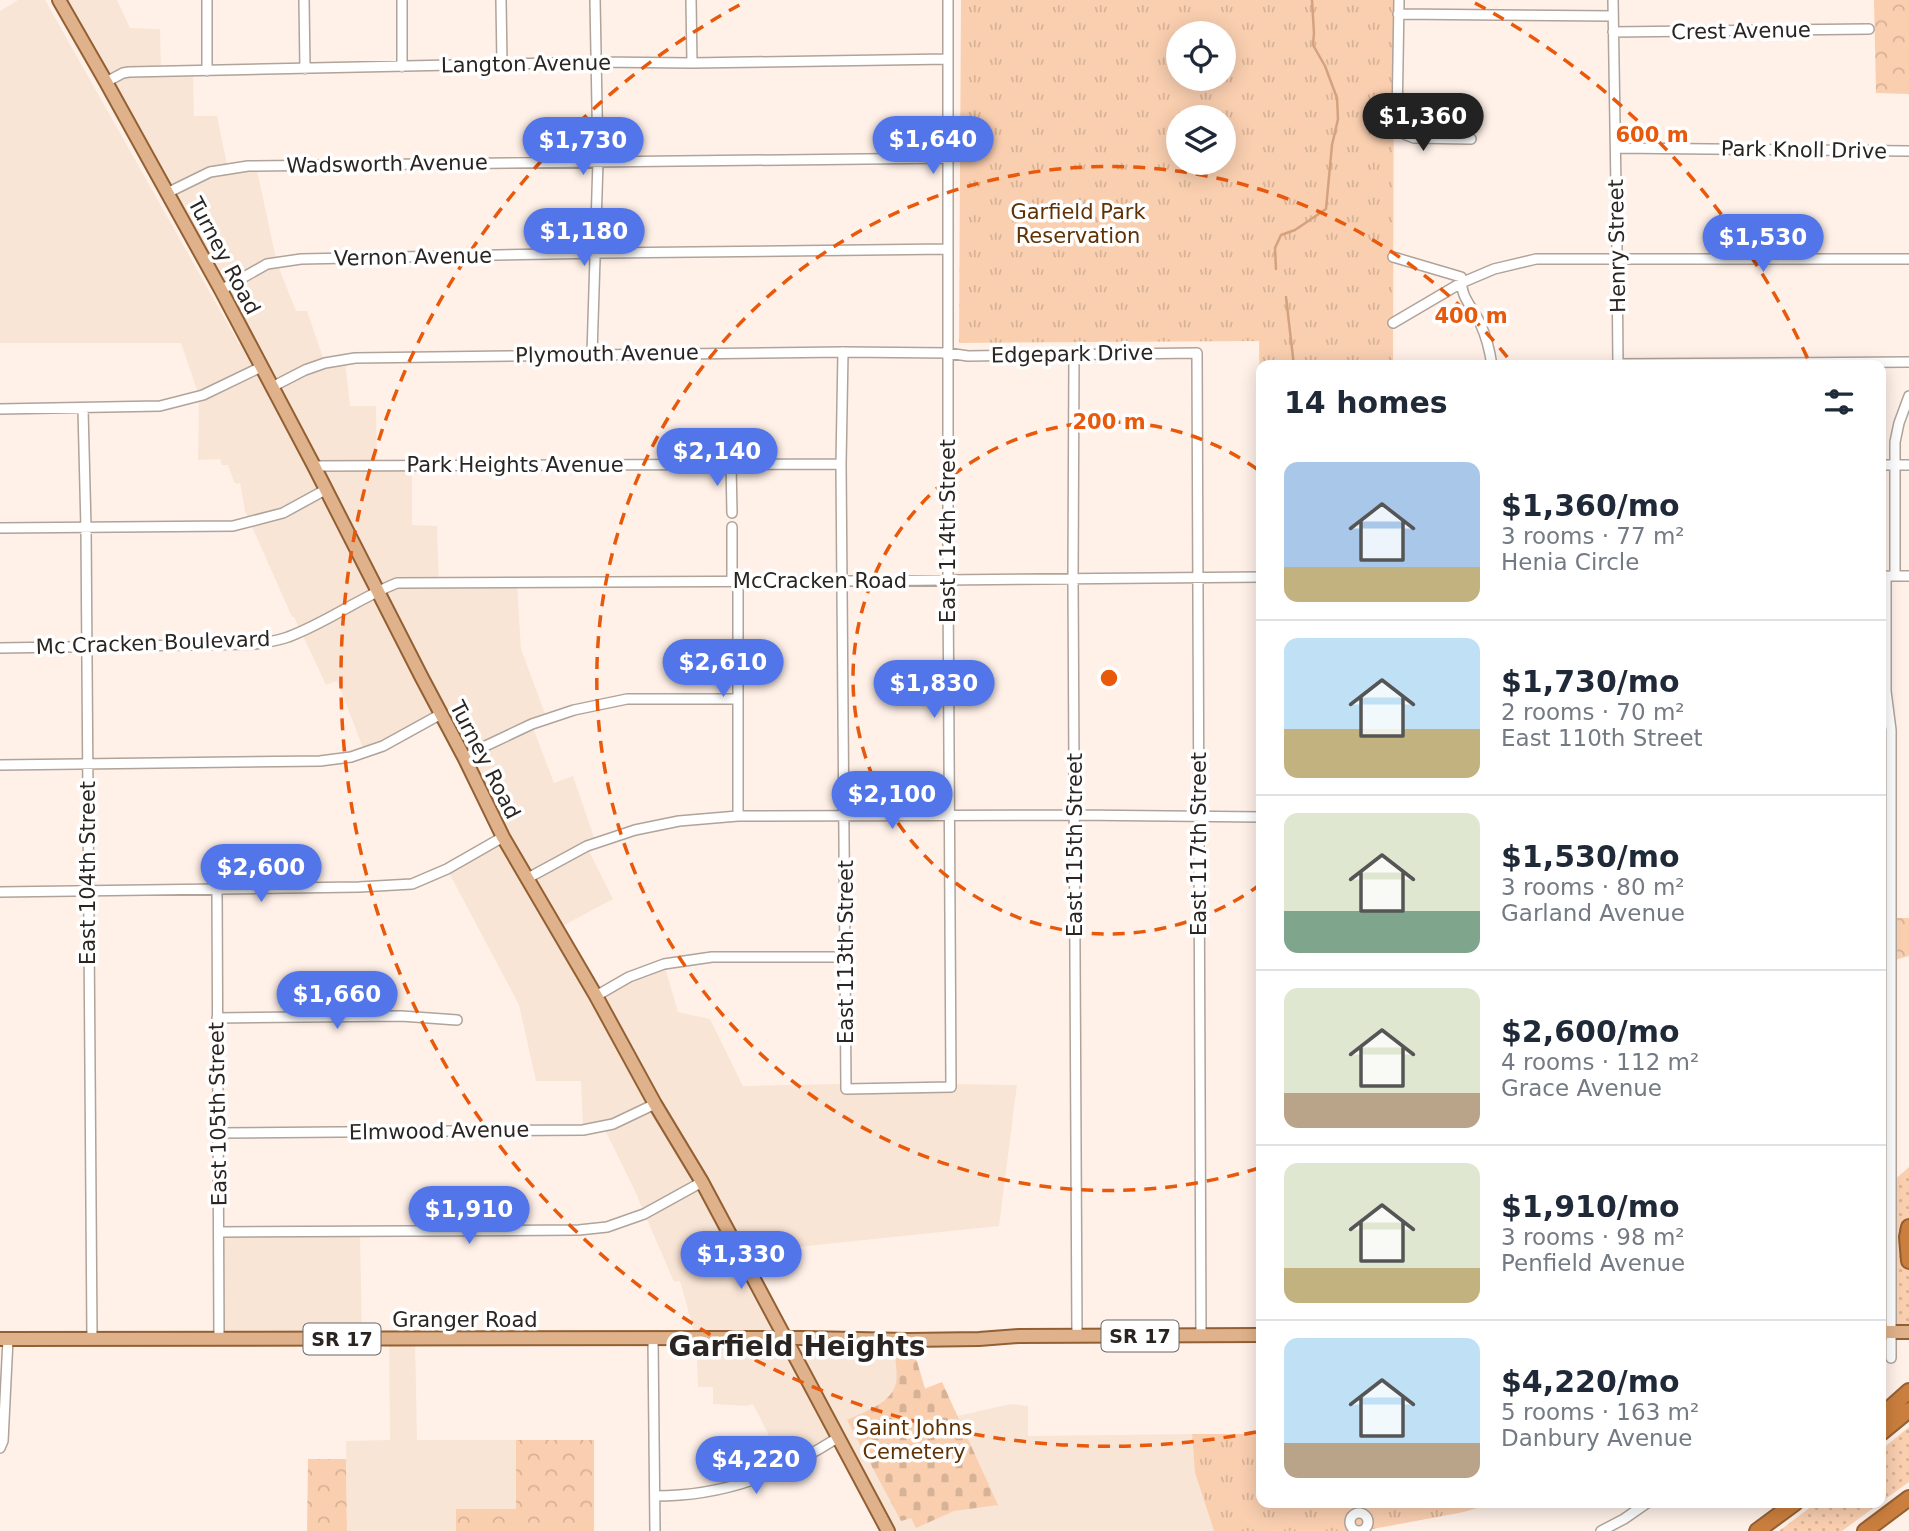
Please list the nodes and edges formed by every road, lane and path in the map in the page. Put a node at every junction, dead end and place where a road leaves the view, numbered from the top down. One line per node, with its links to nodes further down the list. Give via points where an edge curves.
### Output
1 (207, 0): 21 (street)
2 (304, 0): 20 (street)
3 (402, 0): 19 (street)
4 (501, 0): 18 (street)
5 (595, 0): 16 (street)
6 (691, 0): 17 (street)
7 (948, 0): 15 (street, East 114th Street)
8 (1399, 0): 11 (street)
9 (1613, 0): 12 (street, Henry Street)
10 (61, 1): 22 (main road, Turney Road)
11 (1398, 14): 12 (street); 23 (street, via 1398,122 1404,134)
12 (1613, 16): 14 (street, Henry Street)
13 (1869, 29): 14 (street, Crest Avenue)
14 (1613, 32): 24 (street, Henry Street)
15 (947, 59): 17 (street, Langton Avenue); 26 (street, East 114th Street)
16 (596, 62): 17 (street, Langton Avenue); 18 (street, Langton Avenue); 27 (street)
17 (692, 63)
18 (502, 64): 19 (street, Langton Avenue)
19 (402, 67): 20 (street, Langton Avenue)
20 (305, 69): 21 (street, Langton Avenue)
21 (207, 71): 22 (street, Langton Avenue, via 129,72)
22 (106, 82): 28 (main road, Turney Road)
23 (1471, 139)
24 (1616, 148): 25 (street, Park Knoll Drive); 32 (street, Henry Street)
25 (1909, 151)
26 (948, 158): 27 (street, Wadsworth Avenue); 29 (street, East 114th Street)
27 (598, 161): 28 (street, Wadsworth Avenue, via 248,166 209,172); 30 (street)
28 (167, 193): 35 (main road, Turney Road)
29 (947, 250): 30 (street, Vernon Avenue); 38 (street, East 114th Street)
30 (594, 253): 35 (street, Vernon Avenue, via 301,259 267,264); 40 (street)
31 (1393, 257): 34 (street, via 1461,277)
32 (1618, 259): 33 (street); 34 (street, via 1536,259 1494,268); 43 (street, Henry Street)
33 (1909, 259)
34 (1461, 283): 36 (street); 42 (street)
35 (221, 290): 46 (main road, Turney Road)
36 (1393, 323)
37 (843, 352): 38 (street, Plymouth Avenue); 40 (street, Plymouth Avenue); 52 (street, East 113th Street)
38 (948, 353): 41 (street, Edgepark Drive); 66 (street, East 114th Street)
39 (1197, 353): 41 (street, Edgepark Drive); 64 (street, East 117th Street)
40 (592, 354): 47 (street, Plymouth Avenue, via 355,358 305,370)
41 (1074, 354): 67 (street, East 115th Street)
42 (1491, 360)
43 (1618, 360)
44 (1886, 362): 45 (street)
45 (1909, 362)
46 (261, 367): 47 (main road, Turney Road); 50 (street, via 177,403)
47 (272, 387): 56 (main road, Turney Road)
48 (1909, 396): 54 (street, via 1895,442)
49 (0, 409): 50 (street)
50 (83, 409): 61 (street, East 104th Street)
51 (732, 464): 52 (street, Park Heights Avenue); 56 (street, Park Heights Avenue); 58 (street)
52 (841, 464): 69 (street, East 113th Street)
53 (1886, 465): 54 (street)
54 (1896, 465): 55 (street); 62 (street)
55 (1909, 465)
56 (314, 466): 57 (main road, Turney Road)
57 (326, 490): 61 (street, via 283,513 233,526); 70 (main road, Turney Road)
58 (732, 513)
59 (732, 527): 68 (street)
60 (0, 528): 61 (street)
61 (86, 528): 71 (street, East 104th Street)
62 (1887, 576): 63 (street); 100 (street, via 1886,691 1891,730)
63 (1909, 576)
64 (1198, 577): 65 (street, McCracken Road); 67 (street, McCracken Road); 82 (street, East 117th Street)
65 (1256, 577)
66 (947, 579): 67 (street, McCracken Road); 69 (street, McCracken Road); 81 (street, East 114th Street)
67 (1073, 579): 78 (street, East 115th Street)
68 (735, 581): 69 (street, McCracken Road); 70 (street, McCracken Road, via 397,583); 73 (street)
69 (843, 581): 80 (street, East 113th Street)
70 (379, 590): 71 (street, Mc Cracken Boulevard, via 311,627 256,644); 74 (main road, Turney Road)
71 (86, 647): 72 (street, Mc Cracken Boulevard); 77 (street, East 104th Street)
72 (0, 648)
73 (738, 699): 75 (street, via 627,699 574,710 532,724); 79 (street)
74 (441, 714): 75 (main road, Turney Road); 77 (street, via 383,746 351,757)
75 (465, 759): 84 (main road, Turney Road)
76 (0, 765): 77 (street)
77 (88, 765): 87 (street, East 104th Street)
78 (1074, 815): 81 (street); 82 (street); 103 (street, East 115th Street)
79 (738, 816): 80 (street); 85 (street, via 635,830 587,846)
80 (844, 816): 81 (street); 89 (street, East 113th Street)
81 (949, 816): 93 (street, East 114th Street, via 951,1087)
82 (1200, 817): 83 (street); 104 (street, East 117th Street)
83 (1256, 817)
84 (503, 837): 85 (main road, Turney Road); 86 (street, via 412,884)
85 (528, 878): 90 (main road, Turney Road)
86 (217, 889): 87 (street); 91 (street, East 105th Street)
87 (88, 891): 88 (street); 105 (street, East 104th Street)
88 (0, 892)
89 (846, 957): 90 (street, via 712,957 664,964); 93 (street, East 113th Street)
90 (596, 996): 94 (main road, Turney Road)
91 (217, 1018): 92 (street, via 401,1016); 95 (street, East 105th Street)
92 (457, 1020)
93 (846, 1089)
94 (655, 1104): 95 (street, Elmwood Avenue, via 613,1124 583,1129); 96 (main road, Turney Road)
95 (219, 1133): 98 (street, East 105th Street)
96 (702, 1182): 98 (street, via 644,1214 607,1227 579,1230); 107 (main road, Turney Road)
97 (1909, 1227): 99 (highway)
98 (219, 1232): 106 (street, East 105th Street)
99 (1909, 1261)
100 (1886, 1332): 101 (main road); 110 (street)
101 (1909, 1332)
102 (1256, 1335): 104 (main road, Granger Road / SR 17)
103 (1077, 1336): 104 (main road, Granger Road / SR 17); 107 (main road, Granger Road / SR 17)
104 (1201, 1336)
105 (92, 1338): 106 (main road, Granger Road / SR 17); 108 (main road, Granger Road / SR 17)
106 (219, 1338): 109 (main road, Granger Road / SR 17)
107 (784, 1338): 109 (main road, Granger Road / SR 17); 115 (main road, Turney Road)
108 (4, 1339): 116 (street)
109 (653, 1339): 117 (street)
110 (1891, 1358)
111 (1909, 1391): 113 (highway)
112 (1909, 1410): 114 (highway)
113 (1886, 1412)
114 (1886, 1429)
115 (839, 1437): 117 (street, via 754,1481 716,1491); 123 (main road, Turney Road)
116 (0, 1448)
117 (655, 1496): 122 (street)
118 (1909, 1498): 126 (highway)
119 (1640, 1508): 124 (street)
120 (1779, 1508): 125 (highway)
121 (1788, 1508): 125 (highway)
122 (655, 1531)
123 (888, 1531)
124 (1601, 1531)
125 (1756, 1531)
126 (1865, 1531)

